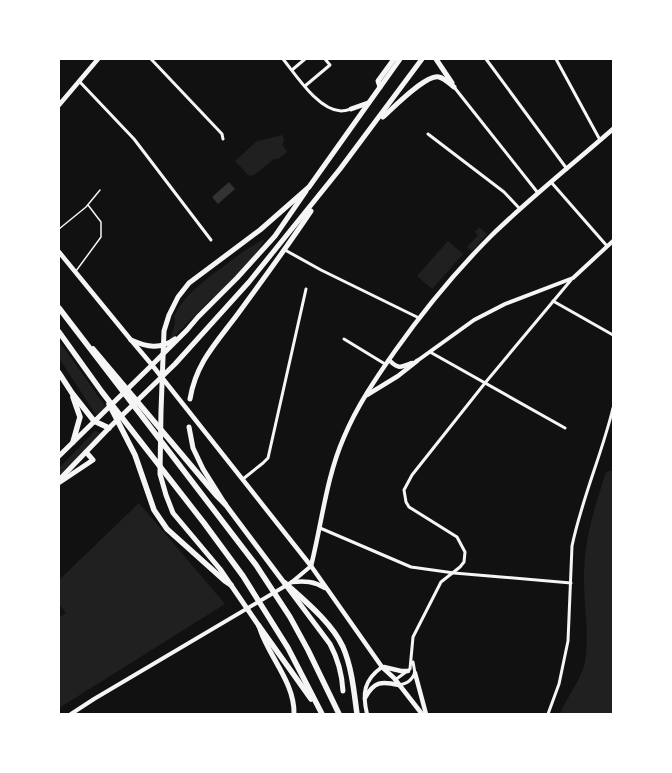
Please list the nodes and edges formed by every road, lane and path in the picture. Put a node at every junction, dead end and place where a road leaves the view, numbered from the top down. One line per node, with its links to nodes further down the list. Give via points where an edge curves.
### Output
1 (98, 59): 13 (main road)
2 (151, 59): 23 (street, via 222,134)
3 (283, 59): 12 (street)
4 (306, 59): 12 (street)
5 (325, 59): 14 (street, via 330,65)
6 (394, 59): 16 (main road, via 378,81)
7 (400, 59): 16 (main road)
8 (422, 59): 20 (main road)
9 (436, 59): 15 (main road)
10 (486, 59): 25 (street)
11 (556, 59): 24 (street)
12 (292, 70): 14 (street)
13 (78, 81): 18 (main road); 34 (street, via 134,139)
14 (305, 86): 19 (street, via 320,102 330,108 341,111)
15 (454, 87): 20 (main road, via 437,76 428,79); 30 (street)
16 (380, 88): 17 (main road)
17 (369, 102): 19 (main road); 28 (main road)
18 (59, 106)
19 (350, 109)
20 (374, 125): 27 (main road)
21 (613, 129): 24 (main road)
22 (428, 134): 32 (street, via 504,192)
23 (223, 139)
24 (600, 140): 25 (main road)
25 (567, 169): 26 (main road)
26 (551, 182): 30 (main road); 36 (street)
27 (329, 184): 37 (main road); 56 (main road, via 249,282 175,364)
28 (309, 187): 46 (main road, via 275,236); 79 (main road, via 260,230 189,282 178,297 164,332 160,474 173,513)
29 (100, 190): 31 (lane)
30 (538, 194): 32 (main road)
31 (88, 205): 33 (lane); 39 (lane, via 101,222 101,237)
32 (520, 209): 45 (main road, via 472,257)
33 (59, 229)
34 (211, 240)
35 (613, 241): 36 (street)
36 (607, 246): 40 (street)
37 (285, 250): 45 (street); 61 (main road, via 204,358 194,380)
38 (59, 252): 39 (main road)
39 (76, 271): 50 (main road)
40 (573, 278): 42 (street); 51 (street, via 505,304 474,320)
41 (306, 289): 70 (street, via 268,458)
42 (553, 301): 48 (street); 57 (street)
43 (59, 308): 44 (highway)
44 (66, 317): 72 (highway); 93 (highway, via 256,564 298,631)
45 (419, 318): 53 (main road)
46 (187, 330): 50 (main road, via 169,343 157,346 143,346); 54 (main road)
47 (59, 332): 58 (highway)
48 (613, 335)
49 (344, 339): 53 (street)
50 (131, 340): 54 (main road)
51 (430, 352): 52 (street); 57 (street)
52 (417, 361): 53 (main road, via 402,367); 60 (main road)
53 (387, 362): 60 (main road)
54 (152, 365): 56 (main road); 63 (main road)
55 (59, 374): 59 (highway)
56 (161, 376): 65 (main road); 70 (main road)
57 (485, 382): 66 (street); 75 (street, via 412,475 404,490 409,507 457,538 461,544 465,552 464,562)
58 (102, 392): 79 (highway, via 135,455 154,510 162,523); 92 (highway, via 204,523 257,597 288,648)
59 (72, 393): 63 (highway); 67 (highway, via 80,417)
60 (367, 395): 73 (main road, via 344,437 333,468)
61 (190, 399)
62 (613, 408): 78 (street, via 579,515 572,546)
63 (94, 421): 65 (highway); 67 (main road)
64 (189, 427): 72 (main road, via 193,448 202,469)
65 (109, 428): 68 (main road)
66 (565, 428)
67 (73, 442): 69 (main road)
68 (86, 452): 71 (main road); 71 (main road, via 93,460)
69 (59, 456)
70 (243, 479): 74 (main road)
71 (59, 481)
72 (225, 504): 77 (main road)
73 (320, 528): 74 (main road); 75 (street, via 410,567)
74 (311, 566): 76 (street); 80 (main road)
75 (454, 573): 78 (street); 82 (street, via 441,582 431,600 413,637)
76 (292, 582): 80 (main road, via 307,581); 90 (street)
77 (285, 583): 88 (main road, via 330,644 338,660); 94 (highway, via 325,622 343,647 349,664)
78 (571, 583): 98 (street, via 568,641 559,684)
79 (232, 585): 81 (main road)
80 (328, 590): 83 (main road)
81 (259, 626): 91 (main road, via 264,641 286,680); 92 (highway)
82 (412, 659): 84 (street, via 412,666); 85 (street)
83 (382, 667): 84 (main road); 86 (main road); 89 (street, via 366,685)
84 (408, 671): 86 (street)
85 (415, 673): 87 (street, via 412,680); 97 (main road)
86 (395, 680): 87 (main road)
87 (399, 685): 89 (main road, via 378,683); 96 (main road)
88 (343, 690)
89 (365, 698): 95 (street)
90 (71, 714)
91 (294, 714)
92 (321, 714)
93 (339, 714)
94 (357, 714)
95 (367, 714)
96 (422, 714)
97 (426, 714)
98 (548, 714)

